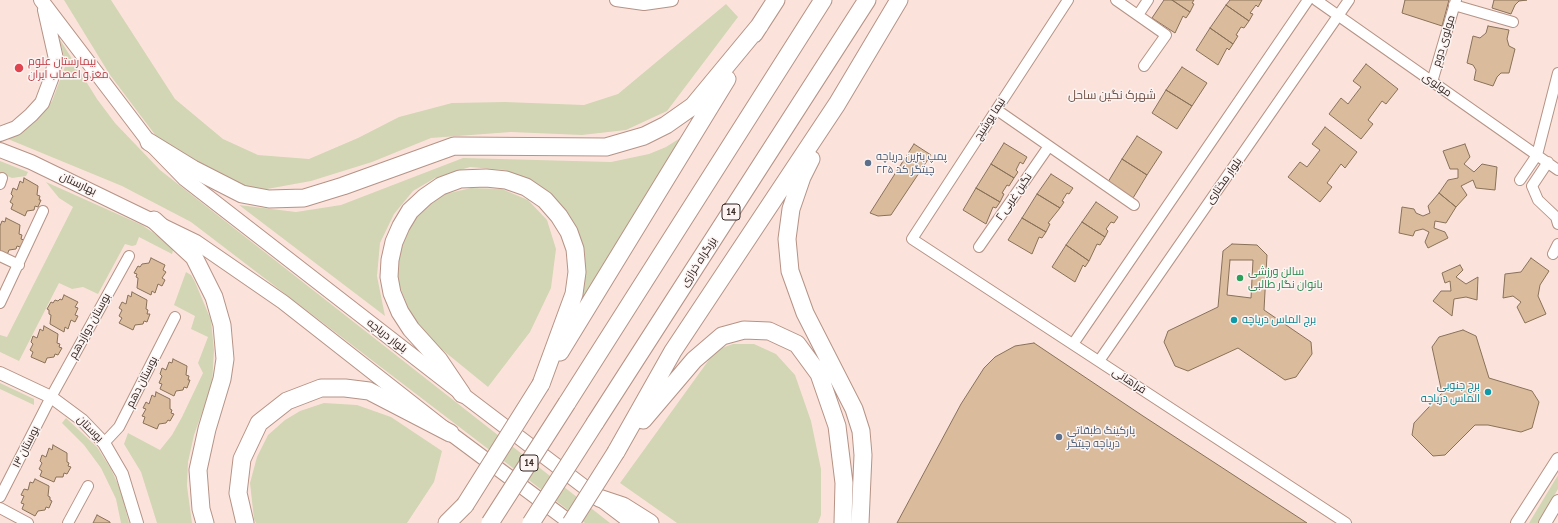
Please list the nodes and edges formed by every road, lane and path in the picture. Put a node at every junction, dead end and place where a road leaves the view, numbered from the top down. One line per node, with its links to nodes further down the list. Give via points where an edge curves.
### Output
1 (616, 0): 2 (street, via 644,4)
2 (672, 0)
3 (776, 0): 18 (highway)
4 (823, 0): 68 (highway, 14, bridge)
5 (867, 0): 69 (highway, بزرگراه خرازی / 14, bridge)
6 (899, 0): 22 (highway)
7 (1068, 0): 23 (street, نیما یوشیج)
8 (1116, 0): 15 (street)
9 (1148, 0): 15 (street)
10 (1308, 0): 45 (street)
11 (1316, 0): 16 (street, مولوی)
12 (1349, 0): 16 (street, بلوار مختاری)
13 (43, 3): 24 (main road, via 56,59 51,79 42,103 31,116 16,128); 25 (main road, بلوار دریاچه)
14 (1455, 3): 17 (street); 21 (street, مولوی دوم)
15 (1138, 15): 19 (street, via 1166,35)
16 (1338, 15): 21 (street, مولوی); 46 (street, بلوار مختاری)
17 (1513, 22)
18 (760, 25): 25 (highway, via 693,106 666,126 644,136 606,147 454,146 304,198 269,199 242,194 193,169); 48 (highway)
19 (1144, 66)
20 (1558, 73): 28 (street)
21 (1432, 82): 28 (street, مولوی)
22 (838, 104): 53 (highway, via 674,351); 74 (highway, via 802,177 791,209 787,239 790,271 805,313 854,409 861,431 863,455)
23 (997, 110): 26 (street); 36 (street, نیما یوشیج)
24 (0, 134)
25 (149, 142): 49 (main road, بلوار دریاچه, via 185,179)
26 (1049, 146): 32 (street); 38 (street, نگین غربی ۲)
27 (0, 150): 34 (main road, بهارستان)
28 (1537, 155): 29 (street, مولوی); 31 (street)
29 (1548, 162): 30 (street, مولوی); 35 (street, via 1532,186 1538,200 1556,217)
30 (1558, 170)
31 (1520, 180)
32 (1134, 205)
33 (43, 211): 42 (street)
34 (154, 220): 51 (main road, via 196,242 283,302); 64 (highway, via 194,257 214,297 222,325 222,379 198,470 201,509)
35 (1558, 224)
36 (912, 238): 45 (street, فراهانی)
37 (1558, 244): 39 (street)
38 (979, 247)
39 (1553, 254)
40 (0, 256): 42 (street)
41 (129, 256): 50 (street, بوستان دوازدهم)
42 (19, 265): 43 (street)
43 (0, 303)
44 (175, 317): 52 (street, بوستان دهم, via 119,427)
45 (1073, 344): 46 (street, فراهانی)
46 (1099, 361): 75 (street, فراهانی)
47 (0, 373): 50 (street, بوستان)
48 (541, 384): 49 (highway, via 574,294 577,272 575,249 559,216 545,200 526,187 506,180 460,179 441,186 410,211 400,226 394,242 389,277 400,312 411,329 439,360); 59 (highway, bridge)
49 (462, 394): 57 (main road, بلوار دریاچه)
50 (51, 397): 52 (street, بوستان, via 82,420); 56 (street, بوستان ۱۳)
51 (450, 433): 65 (highway, via 369,391 320,388 287,401 259,423 242,459 238,493); 70 (main road)
52 (104, 443): 63 (street, بوستان, via 122,474)
53 (616, 452): 70 (highway, bridge); 73 (highway, via 694,360 722,336 744,330 770,331 797,344 819,374 837,426 844,483)
54 (1558, 459): 76 (street)
55 (88, 486): 62 (street)
56 (0, 497)
57 (599, 498): 71 (main road, بلوار دریاچه); 72 (highway, via 623,506)
58 (1558, 501): 77 (street)
59 (465, 505): 66 (highway); 67 (highway)
60 (0, 508): 61 (street)
61 (28, 523)
62 (68, 523)
63 (137, 523)
64 (205, 523)
65 (245, 523)
66 (447, 523)
67 (454, 523)
68 (490, 523)
69 (531, 523)
70 (571, 523)
71 (632, 523)
72 (650, 523)
73 (843, 523)
74 (860, 523)
75 (1346, 523)
76 (1517, 523)
77 (1545, 523)

